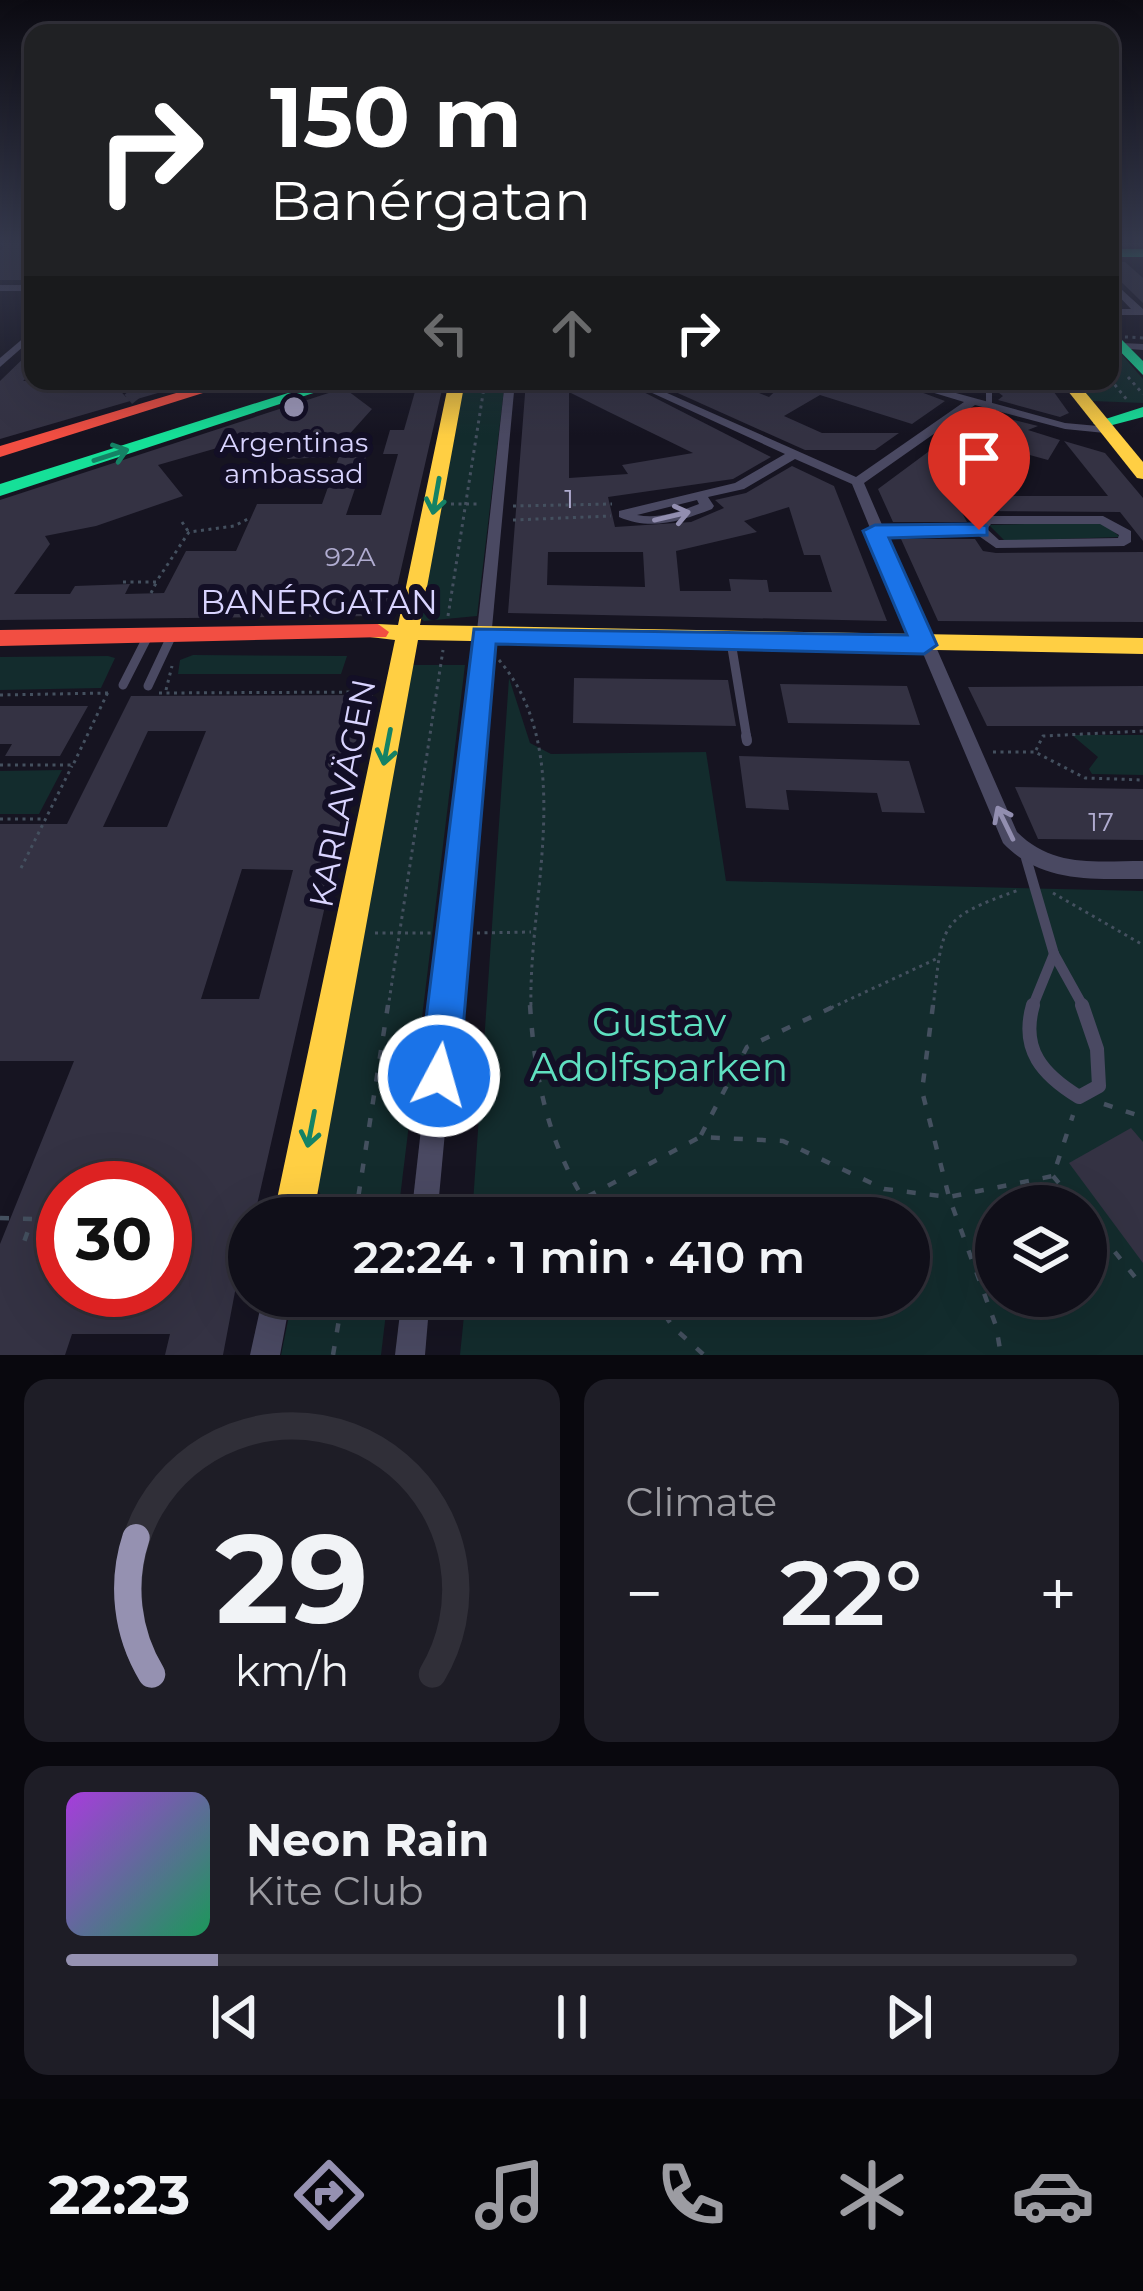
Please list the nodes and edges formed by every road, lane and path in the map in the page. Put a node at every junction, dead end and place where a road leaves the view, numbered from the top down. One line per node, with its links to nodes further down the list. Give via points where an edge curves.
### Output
1 (1126, 340): 4 (street)
2 (24, 341): 3 (street)
3 (0, 364)
4 (1143, 370)
5 (173, 390): 13 (street)
6 (314, 390): 21 (street, one-way to 6)
7 (455, 390): 36 (street, KARLAVÄGEN, one-way to 36)
8 (484, 390): 25 (path)
9 (509, 390): 38 (street)
10 (652, 390): 18 (street)
11 (933, 390): 14 (street)
12 (1076, 390): 16 (street)
13 (133, 396): 17 (street)
14 (973, 401): 16 (street); 20 (street)
15 (1137, 410): 16 (street)
16 (1118, 439): 19 (street)
17 (5, 448)
18 (796, 453): 20 (street); 22 (street, via 760,478)
19 (1143, 474)
20 (856, 482): 31 (street)
21 (0, 490)
22 (701, 496): 22 (street, one-way to 22, via 631,509 624,514 679,516 707,506)
23 (619, 503): 27 (path)
24 (443, 504): 25 (path)
25 (466, 504): 26 (path); 37 (path)
26 (489, 504)
27 (512, 506)
28 (250, 518): 32 (path)
29 (182, 522): 32 (path)
30 (979, 530): 30 (street, via 996,544 1124,542 1126,534 1103,520 987,520); 31 (street)
31 (875, 531): 42 (street)
32 (189, 532): 33 (path)
33 (156, 581): 34 (path); 35 (path)
34 (123, 582)
35 (151, 593)
36 (409, 632): 37 (street, BANÉRGATAN); 39 (street, BANÉRGATAN); 72 (street, KARLAVÄGEN, one-way to 72)
37 (446, 634): 38 (street, BANÉRGATAN); 70 (path)
38 (483, 635): 41 (street, BANÉRGATAN); 71 (street)
39 (160, 636): 40 (street, BANÉRGATAN); 46 (lane); 47 (lane)
40 (0, 638)
41 (731, 642): 42 (street, BANÉRGATAN); 54 (lane)
42 (924, 645): 43 (street, BANÉRGATAN); 56 (street)
43 (1143, 646)
44 (499, 660): 69 (path, via 518,677 542,754)
45 (175, 668): 50 (path)
46 (125, 689): 49 (path)
47 (147, 689): 50 (path)
48 (380, 692): 50 (path)
49 (108, 693): 51 (path); 59 (path)
50 (164, 693)
51 (0, 695)
52 (1066, 731): 53 (path); 55 (path); 57 (path, via 1043,736)
53 (1143, 731)
54 (747, 740)
55 (1071, 740)
56 (973, 752): 57 (path); 65 (street, one-way to 56)
57 (1035, 752): 61 (path)
58 (0, 765): 59 (path)
59 (73, 765): 64 (path)
60 (1086, 769): 61 (path)
61 (1092, 779): 62 (path)
62 (1143, 780)
63 (0, 819): 64 (path)
64 (46, 819): 66 (path)
65 (1026, 858): 67 (street, via 1059,868); 68 (lane)
66 (21, 868)
67 (1143, 870)
68 (1033, 881): 73 (path); 74 (lane); 75 (path, via 960,911)
69 (532, 932): 71 (path); 84 (path, via 533,1053 550,1133)
70 (399, 933): 71 (path); 72 (path); 82 (path)
71 (453, 933): 83 (street)
72 (351, 934): 81 (street, KARLAVÄGEN, one-way to 81)
73 (1143, 945)
74 (1054, 954): 76 (lane, via 1091,1016 1101,1056 1099,1086); 76 (lane, via 1028,1006 1030,1046 1052,1083)
75 (939, 958): 78 (path, via 748,1047); 86 (path, via 922,1091)
76 (1079, 1097): 77 (path); 79 (path)
77 (1143, 1117)
78 (700, 1137): 85 (path); 86 (path, via 783,1141 884,1189)
79 (1053, 1176): 80 (path); 86 (path)
80 (1060, 1185)
81 (297, 1197)
82 (358, 1197)
83 (426, 1197)
84 (579, 1197)
85 (584, 1197)
86 (949, 1197): 99 (path)
87 (0, 1218): 89 (path, via 32,1219)
88 (1107, 1242): 90 (path)
89 (23, 1245)
90 (1143, 1287)
91 (274, 1317): 95 (street)
92 (339, 1317): 96 (path)
93 (414, 1317): 97 (street)
94 (666, 1317): 98 (path)
95 (266, 1355)
96 (333, 1355)
97 (410, 1355)
98 (704, 1355)
99 (1001, 1355)

